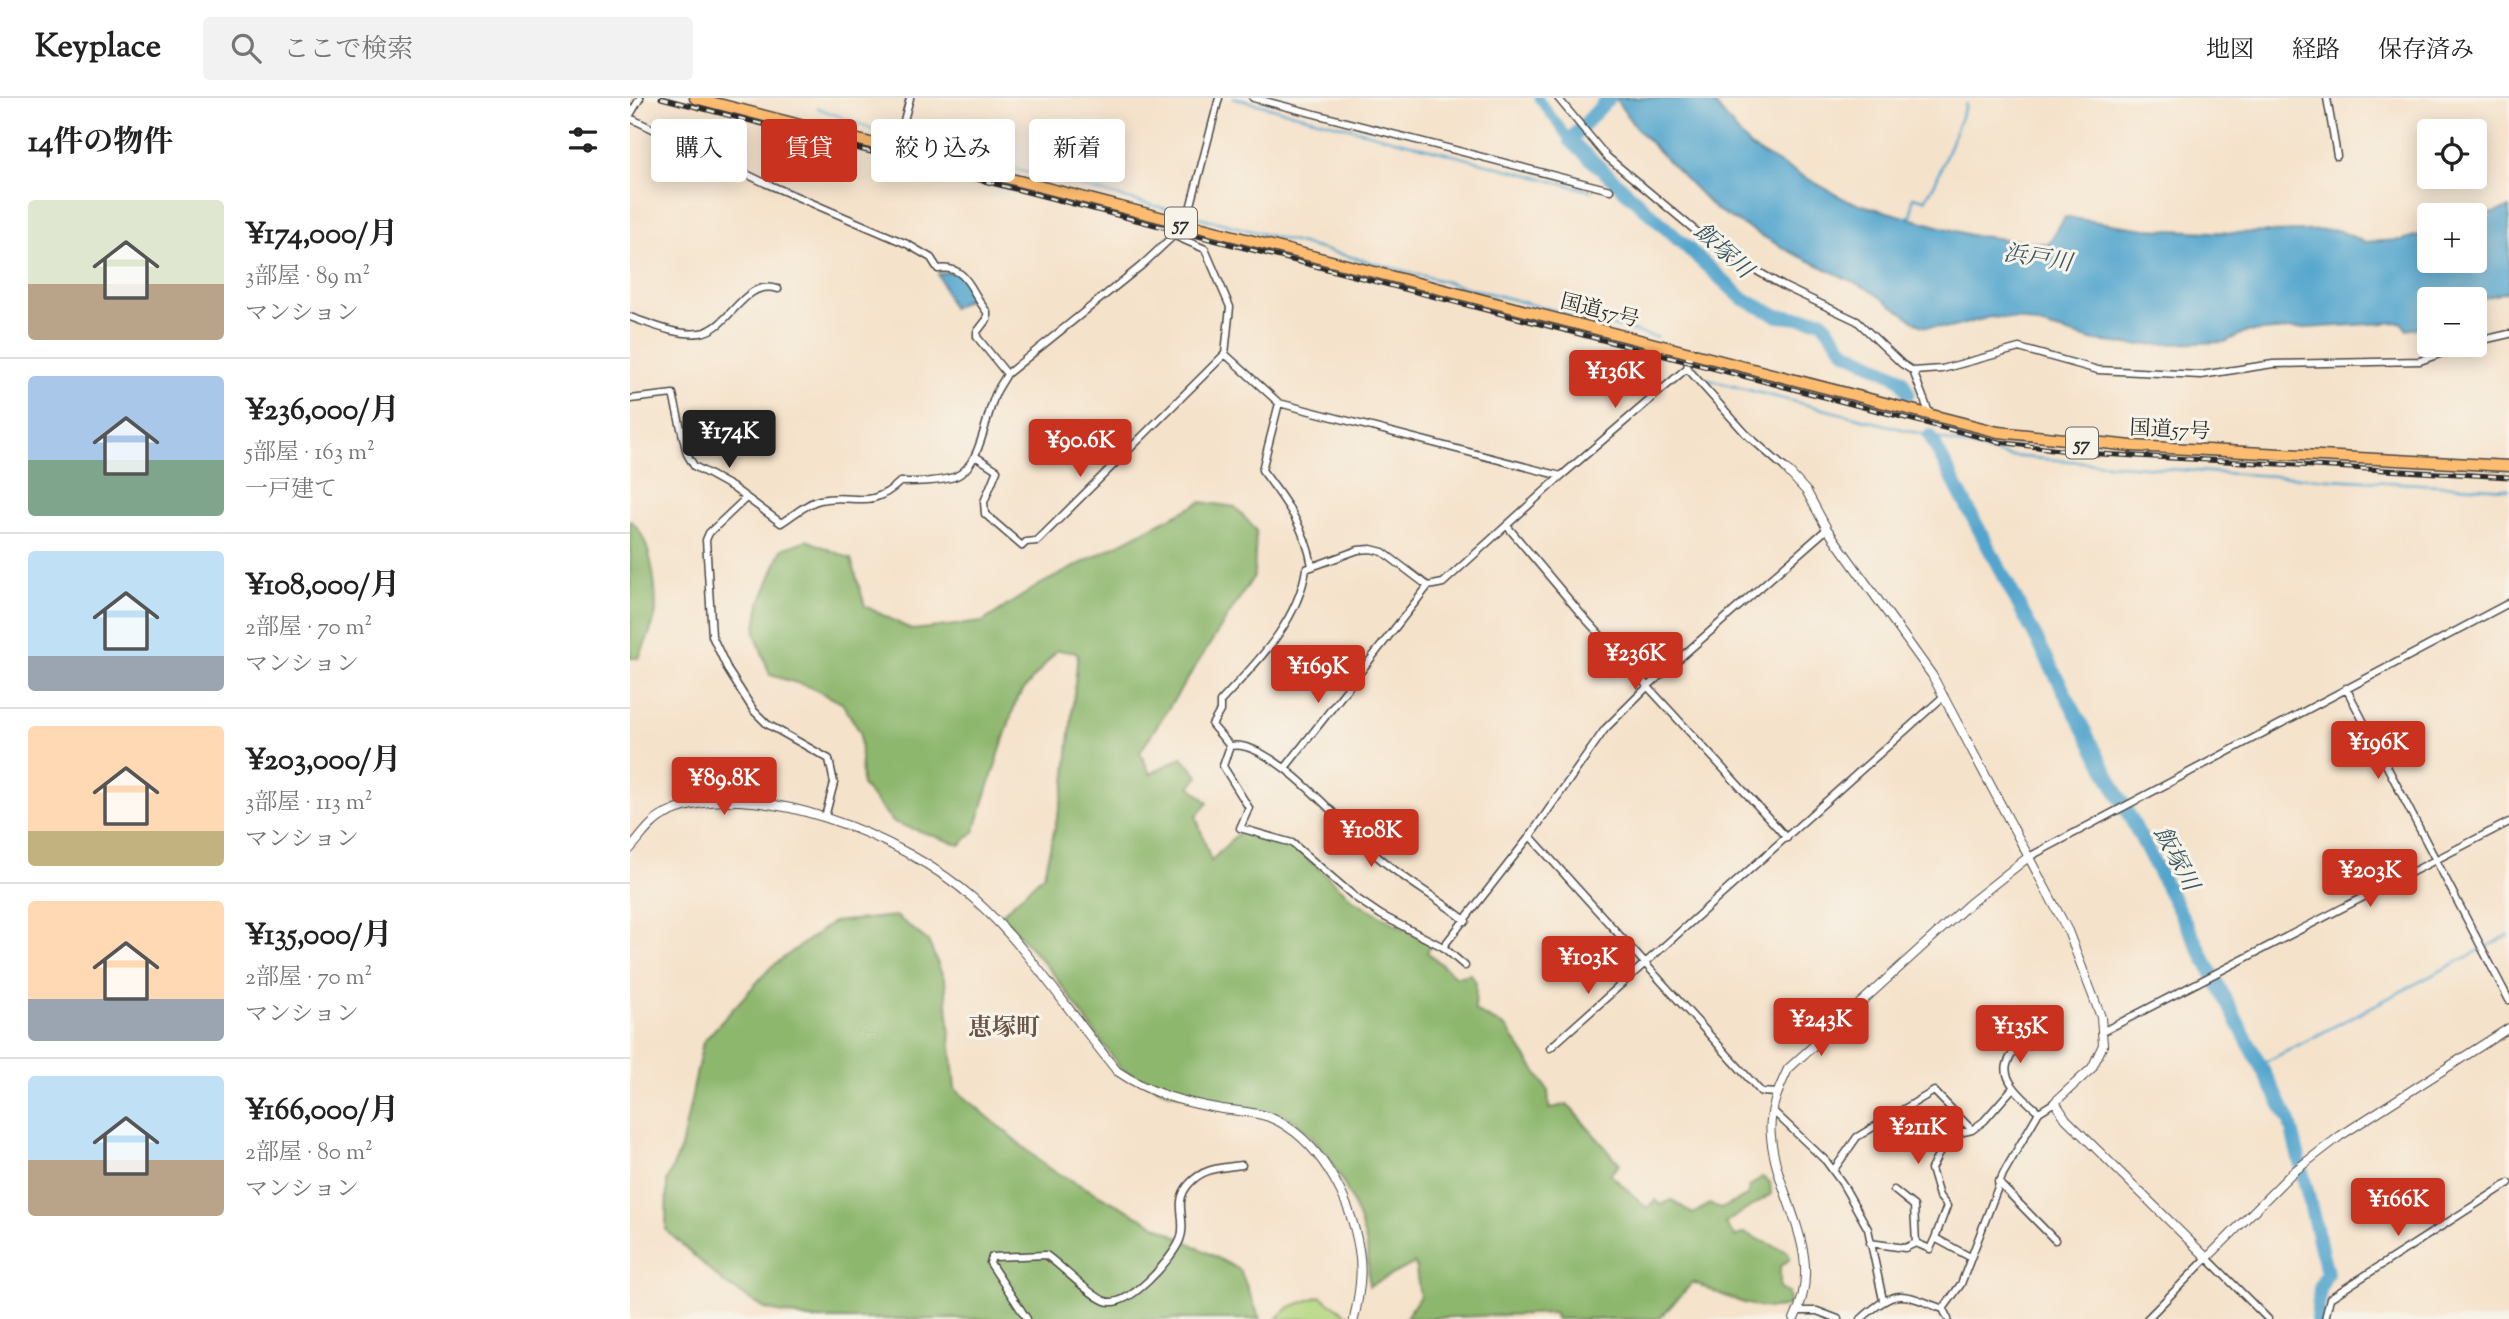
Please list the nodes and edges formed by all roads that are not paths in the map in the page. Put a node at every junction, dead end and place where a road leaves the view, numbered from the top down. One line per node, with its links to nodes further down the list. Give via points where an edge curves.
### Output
1 (640, 98): 8 (street)
2 (695, 98): 10 (highway, 国道57号 / 57)
3 (910, 98): 9 (street)
4 (1219, 98): 14 (street)
5 (1253, 98): 13 (street)
6 (1558, 98): 24 (street, via 1606,156 1715,247 1857,321)
7 (2327, 98): 11 (street)
8 (630, 116): 25 (street, via 789,194 907,244 931,258 938,269 961,271 987,312 977,337)
9 (904, 119)
10 (871, 144)
11 (2337, 156)
12 (1015, 181): 14 (highway, 国道57号 / 57)
13 (1610, 190)
14 (1186, 224): 15 (street); 20 (highway, 国道57号 / 57)
15 (1175, 236): 21 (street, via 1205,249 1227,297 1231,319); 25 (street)
16 (778, 289): 17 (street, via 770,286 745,296 720,325 702,333)
17 (630, 317)
18 (2509, 334): 19 (street)
19 (2487, 339)
20 (1690, 353): 23 (street); 28 (highway, 国道57号 / 57)
21 (1225, 354): 27 (street); 29 (street, via 1037,541 1022,546 985,514 984,502 997,470)
22 (2431, 357): 24 (street, via 2420,361 2273,364 2202,375 2098,370 2019,348 1942,369)
23 (1687, 368): 31 (street, via 1746,434); 32 (street)
24 (1913, 371): 28 (street)
25 (1007, 374): 29 (street, via 996,392)
26 (630, 399): 33 (street, via 673,394 694,466 733,487)
27 (1279, 402): 32 (street); 36 (street, via 1262,470 1297,519)
28 (1930, 415): 30 (highway, 国道57号 / 57, via 1998,432 2079,443)
29 (975, 456): 33 (street, via 967,469 954,477 900,482 874,499 819,500 782,523)
30 (2509, 466)
31 (1786, 469): 35 (street, via 1807,492)
32 (1561, 476): 34 (street)
33 (745, 499): 44 (street, via 706,540 712,636 754,711 767,724 829,759 834,783)
34 (1507, 526): 37 (street, via 1443,583); 39 (street)
35 (1827, 528): 39 (street); 41 (street, via 1914,646)
36 (1312, 566): 37 (street, via 1371,549 1383,552); 42 (street, via 1306,569 1289,621 1220,702 1212,724)
37 (1428, 586): 43 (street)
38 (2509, 603): 40 (street)
39 (1648, 686): 46 (street, via 1605,729); 47 (street)
40 (2346, 688): 49 (street); 50 (street)
41 (1944, 696): 47 (street); 49 (street)
42 (1230, 746): 43 (street, via 1238,744); 52 (street, via 1223,766 1249,807 1240,828 1292,843 1356,898)
43 (1285, 768): 51 (street, via 1377,857)
44 (825, 817): 48 (street, via 766,804 686,806 661,816); 81 (street, via 890,841 945,874 976,900 1117,1071 1139,1086 1185,1103 1267,1116 1307,1141 1337,1189 1359,1250 1361,1290)
45 (2509, 822): 50 (street)
46 (1530, 836): 51 (street); 53 (street)
47 (1787, 838): 53 (street)
48 (630, 849)
49 (2027, 858): 58 (street, via 2067,931); 61 (street, via 1969,904 1788,1069)
50 (2436, 860): 55 (street); 58 (street)
51 (1466, 921): 52 (street)
52 (1443, 947): 54 (street)
53 (1644, 965): 59 (street); 61 (street, via 1761,1092)
54 (1465, 966)
55 (2509, 1000)
56 (2045, 1021): 60 (street, via 2007,1057)
57 (2509, 1028): 76 (street, via 2340,1136 2292,1173)
58 (2104, 1031): 62 (street, via 2098,1060)
59 (1550, 1048)
60 (2012, 1089): 64 (street); 65 (street)
61 (1777, 1093): 63 (street)
62 (2054, 1102): 64 (street); 76 (street)
63 (1773, 1111): 67 (street); 79 (street, via 1773,1147 1804,1243 1807,1270)
64 (2039, 1112): 68 (street)
65 (1972, 1130): 67 (street, via 1934,1091 1857,1137); 71 (street, via 1945,1142 1931,1169 1947,1206)
66 (1242, 1165): 80 (street, via 1202,1172 1188,1185 1178,1206 1180,1241 1152,1278 1117,1302 1102,1300 1046,1255 992,1257 990,1263)
67 (1833, 1171): 73 (street, via 1868,1229)
68 (1998, 1182): 72 (street); 75 (street)
69 (2509, 1183): 87 (street, via 2330,1298)
70 (1894, 1190): 74 (street, via 1914,1206)
71 (1935, 1238): 74 (street, via 1930,1250); 75 (street)
72 (2055, 1240)
73 (1871, 1243): 74 (street, via 1905,1248); 77 (street)
74 (1916, 1243)
75 (1970, 1256): 78 (street, via 1961,1284)
76 (2207, 1258): 85 (street); 86 (street)
77 (1883, 1300): 78 (street, via 1903,1295); 83 (street)
78 (1943, 1309): 84 (street)
79 (1797, 1315): 82 (street, via 1817,1311)
80 (1027, 1319)
81 (1354, 1319)
82 (1838, 1319)
83 (1861, 1319)
84 (1948, 1319)
85 (2147, 1319)
86 (2268, 1319)
87 (2325, 1319)

